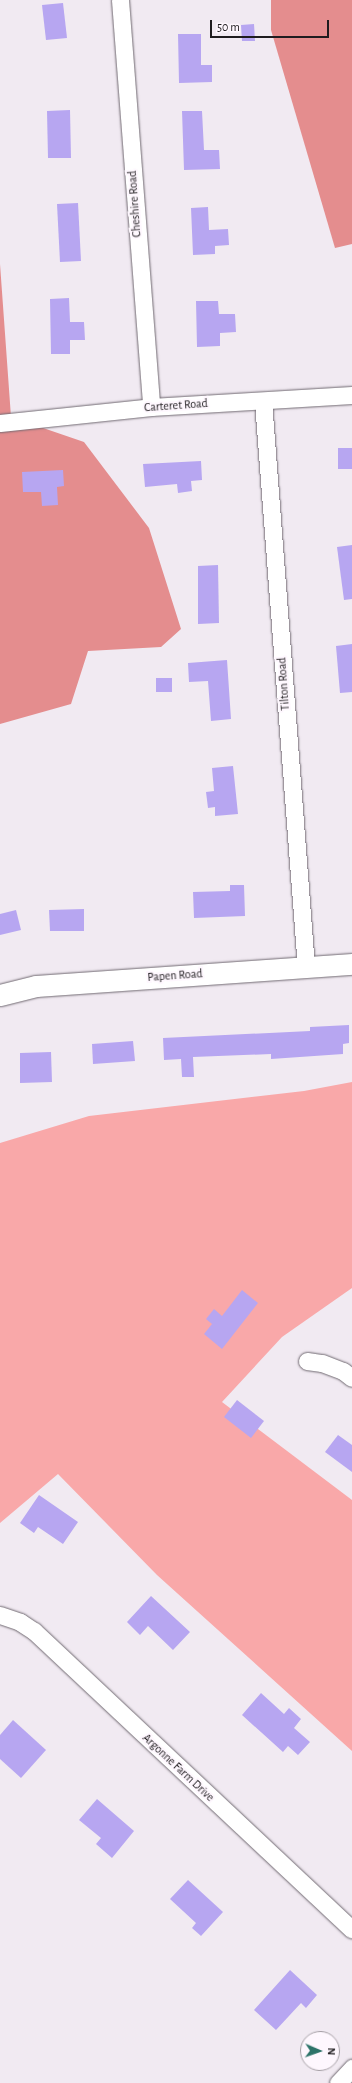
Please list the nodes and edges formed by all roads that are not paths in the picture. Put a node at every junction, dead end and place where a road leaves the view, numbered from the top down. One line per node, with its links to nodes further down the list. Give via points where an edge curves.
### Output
1 (120, 0): 4 (street, Cheshire Road)
2 (352, 395): 3 (street, Carteret Road)
3 (263, 401): 4 (street, Carteret Road); 7 (street, Tilton Road)
4 (150, 407): 5 (street, Carteret Road)
5 (0, 423)
6 (352, 964): 7 (street, Papen Road)
7 (306, 967): 8 (street, Papen Road, via 36,986)
8 (0, 995)
9 (307, 1361): 10 (street, via 322,1363 343,1371)
10 (352, 1378)
11 (0, 1615): 12 (street, Argonne Farm Drive, via 20,1622 34,1631)
12 (352, 1930)
13 (352, 2068): 14 (street)
14 (338, 2083)

